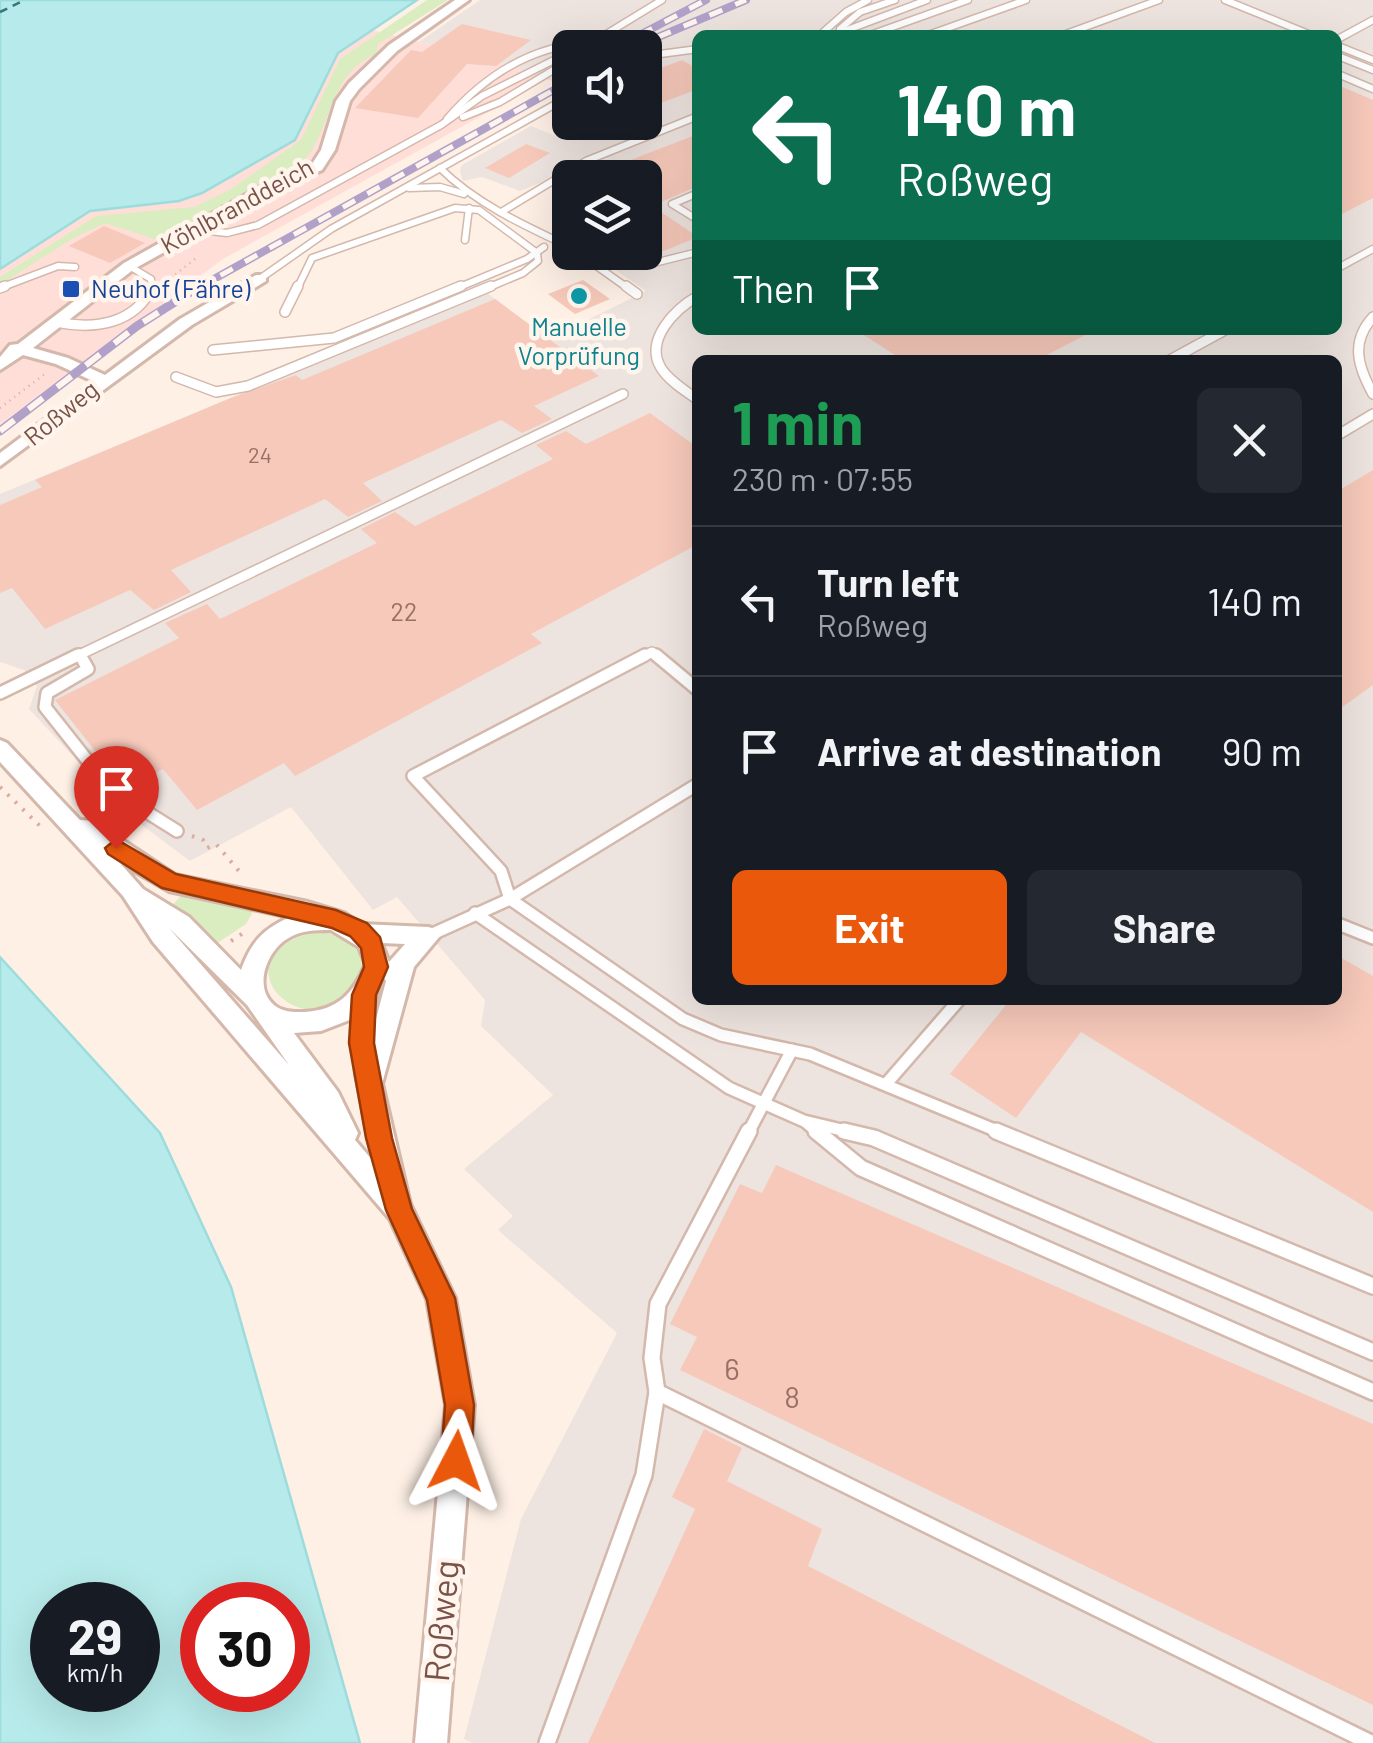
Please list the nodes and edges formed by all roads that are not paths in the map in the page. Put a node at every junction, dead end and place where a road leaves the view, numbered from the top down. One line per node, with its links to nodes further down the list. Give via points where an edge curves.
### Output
1 (463, 0): 41 (street, Köhlbranddeich, via 362,77 342,101 317,166)
2 (662, 0): 11 (lane)
3 (868, 0): 12 (lane)
4 (895, 0): 13 (lane, via 860,12)
5 (927, 0): 14 (lane)
6 (968, 0): 15 (lane)
7 (1026, 0): 16 (lane)
8 (1159, 0): 17 (lane)
9 (1224, 0): 18 (lane)
10 (1373, 20): 19 (lane)
11 (616, 30)
12 (826, 30)
13 (839, 30)
14 (843, 30)
15 (884, 30)
16 (942, 30)
17 (1077, 30)
18 (1299, 30)
19 (1342, 39)
20 (1342, 44): 25 (lane)
21 (552, 50): 33 (lane, via 470,91)
22 (692, 50): 23 (lane)
23 (662, 54)
24 (1342, 58): 28 (lane)
25 (1373, 60)
26 (552, 64): 33 (lane, via 482,96)
27 (552, 67): 33 (lane, via 483,110)
28 (1373, 70)
29 (1342, 76): 30 (lane)
30 (1373, 89)
31 (552, 106): 34 (lane)
32 (692, 118): 39 (lane, via 586,161)
33 (440, 125): 41 (lane, via 258,225 227,233)
34 (440, 168): 35 (lane); 37 (lane)
35 (405, 188): 37 (lane, via 440,187); 52 (lane)
36 (692, 196): 40 (lane, via 672,204)
37 (483, 199): 39 (lane)
38 (469, 208): 43 (lane); 45 (lane); 56 (lane, via 436,212 312,258)
39 (503, 210): 42 (lane)
40 (692, 216)
41 (194, 229): 48 (street, Köhlbranddeich)
42 (552, 236)
43 (464, 240)
44 (1373, 249): 50 (lane)
45 (540, 250): 62 (lane, via 334,338); 67 (lane, via 538,262 524,273 248,386 216,392)
46 (692, 254): 49 (lane)
47 (75, 266): 53 (lane)
48 (129, 266): 58 (street, Köhlbranddeich); 58 (lane, via 153,287 122,318 102,326)
49 (662, 266)
50 (1342, 266)
51 (602, 270): 54 (lane)
52 (261, 278): 60 (street)
53 (0, 288)
54 (636, 294)
55 (692, 300): 71 (lane, via 670,316 657,353 662,370)
56 (285, 312)
57 (1373, 317): 70 (lane, via 1357,355)
58 (57, 322): 61 (street, Köhlbranddeich)
59 (1215, 335): 64 (lane)
60 (156, 344): 65 (street, via 109,359); 68 (street)
61 (23, 348): 63 (street, Köhlbranddeich); 65 (street, Roßweg); 66 (street, Köhlbranddeich)
62 (213, 350)
63 (0, 351)
64 (1179, 355)
65 (62, 361): 68 (street, Roßweg)
66 (0, 365)
67 (176, 377)
68 (106, 381): 74 (street, Roßweg)
69 (622, 394): 75 (lane)
70 (1373, 394)
71 (692, 395)
72 (1373, 414): 73 (lane)
73 (1342, 432)
74 (0, 461)
75 (80, 654): 77 (lane); 81 (lane, via 88,669 47,693 45,707 110,789)
76 (692, 685): 83 (lane, via 652,652 413,776 501,871)
77 (0, 692)
78 (0, 748): 80 (street, Roßweg)
79 (692, 788): 83 (lane)
80 (55, 804): 82 (street, Roßweg); 85 (street, Roßweg, via 170,882)
81 (177, 831)
82 (130, 890): 93 (street, Roßweg, via 180,924); 99 (street, Roßweg, via 161,935)
83 (510, 900): 84 (lane); 94 (lane, via 684,1019 721,1035)
84 (475, 913): 88 (lane); 97 (lane, via 728,1088)
85 (336, 920): 87 (street, Roßweg); 93 (street, via 295,923 265,942 249,971)
86 (1342, 926): 89 (lane)
87 (364, 933): 88 (street, Roßweg); 91 (street, Roßweg, via 376,958)
88 (428, 936): 90 (street, Roßweg)
89 (1373, 938)
90 (402, 966): 91 (street, Roßweg); 96 (street, Roßweg)
91 (366, 993): 93 (street, Roßweg, via 338,1015 312,1022 286,1021); 96 (street, Roßweg, via 362,1043)
92 (954, 1005): 95 (lane)
93 (259, 1006): 99 (street, Roßweg, via 330,1100)
94 (792, 1050): 95 (lane); 97 (lane)
95 (886, 1084): 101 (lane)
96 (370, 1089): 100 (street, Roßweg)
97 (765, 1104): 98 (lane); 103 (lane, via 658,1304 652,1358)
98 (804, 1121): 102 (lane, via 874,1138); 104 (lane, via 861,1168)
99 (359, 1162): 100 (street, Roßweg)
100 (400, 1210): 105 (street, Roßweg, via 441,1298 460,1405)
101 (1373, 1286)
102 (1373, 1352)
103 (657, 1392): 106 (lane, via 644,1475); 107 (lane)
104 (1373, 1392)
105 (431, 1743)
106 (548, 1743)
107 (1371, 1743)

